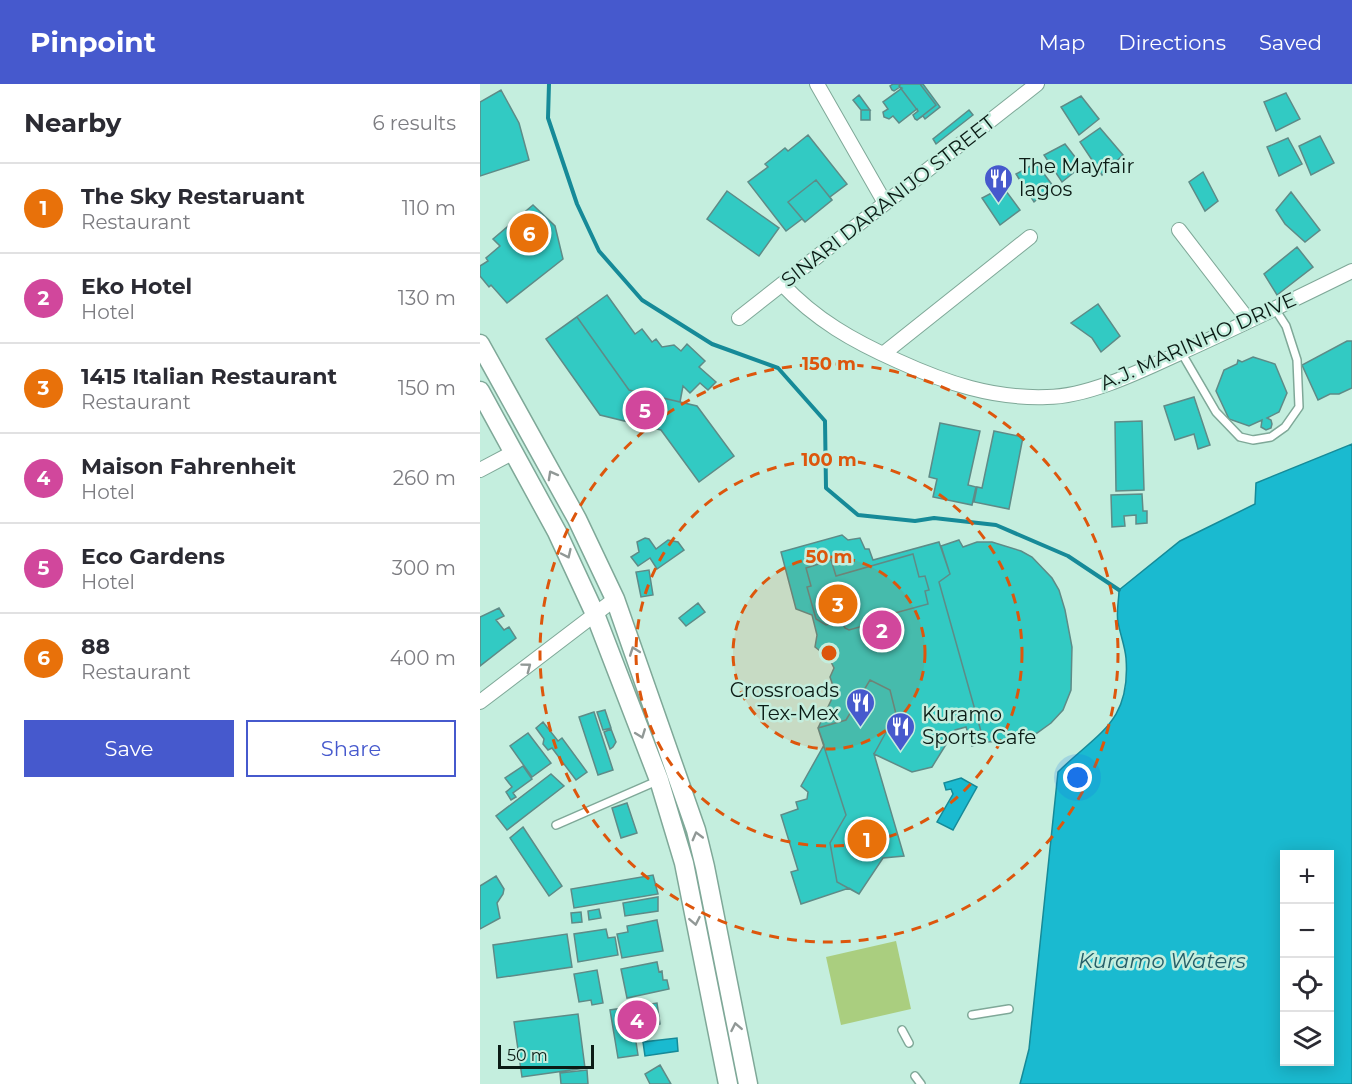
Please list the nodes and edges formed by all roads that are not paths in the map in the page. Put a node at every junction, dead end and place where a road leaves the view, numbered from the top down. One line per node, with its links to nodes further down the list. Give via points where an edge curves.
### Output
1 (817, 84): 3 (street)
2 (1036, 84): 3 (street, SINARI DARANIJO STREET)
3 (885, 203): 7 (street, SINARI DARANIJO STREET)
4 (1179, 230): 10 (street)
5 (1030, 237): 13 (street)
6 (1352, 271): 8 (street, A.J. MARINHO DRIVE)
7 (782, 284): 9 (street, SINARI DARANIJO STREET); 13 (street, A.J. MARINHO DRIVE, via 838,332)
8 (1275, 309): 10 (street, A.J. MARINHO DRIVE); 12 (lane, via 1286,326 1297,360 1299,407 1286,427 1271,437 1240,437 1216,412)
9 (739, 318)
10 (1249, 321): 12 (street, A.J. MARINHO DRIVE)
11 (480, 344): 17 (main road, one-way to 11, via 577,519)
12 (1181, 352): 13 (street, A.J. MARINHO DRIVE, via 1141,371 1049,398 977,391)
13 (883, 354)
14 (480, 391): 15 (main road)
15 (514, 452): 16 (street); 18 (main road, one-way to 18)
16 (480, 470)
17 (615, 599): 18 (street); 28 (main road, one-way to 17, via 696,830)
18 (595, 614): 19 (street, one-way to 18); 20 (main road, one-way to 20)
19 (480, 702)
20 (659, 780): 21 (lane); 27 (main road, one-way to 27, via 684,863)
21 (556, 825)
22 (1009, 1009): 23 (lane)
23 (972, 1015)
24 (902, 1030): 25 (lane)
25 (909, 1043)
26 (915, 1076): 29 (lane)
27 (728, 1084)
28 (748, 1084)
29 (921, 1084)

